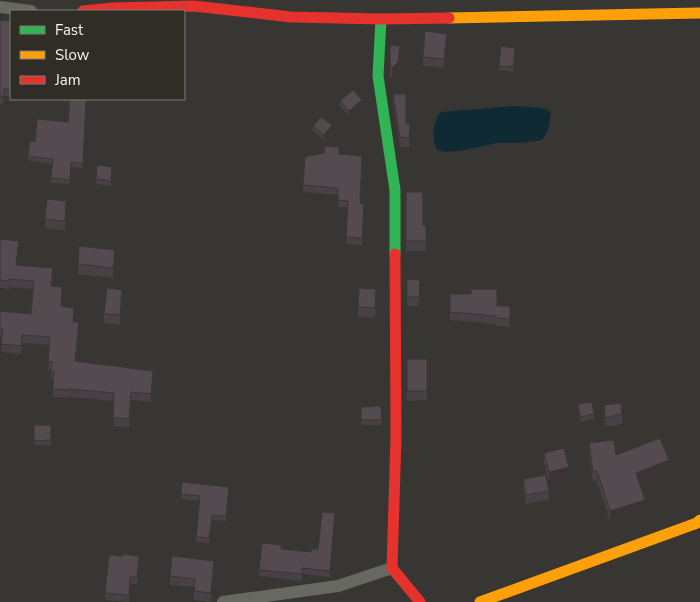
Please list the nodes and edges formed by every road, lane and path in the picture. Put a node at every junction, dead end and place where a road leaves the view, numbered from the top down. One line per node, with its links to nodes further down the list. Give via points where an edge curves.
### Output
1 (0, 7): 2 (street)
2 (23, 10)
3 (93, 10): 5 (street, via 194,6 291,16)
4 (700, 13): 5 (street)
5 (381, 19): 7 (street, via 378,76 395,190 396,438)
6 (700, 520): 10 (street)
7 (392, 568): 8 (street, via 338,586); 9 (street)
8 (223, 602)
9 (420, 602)
10 (480, 602)

